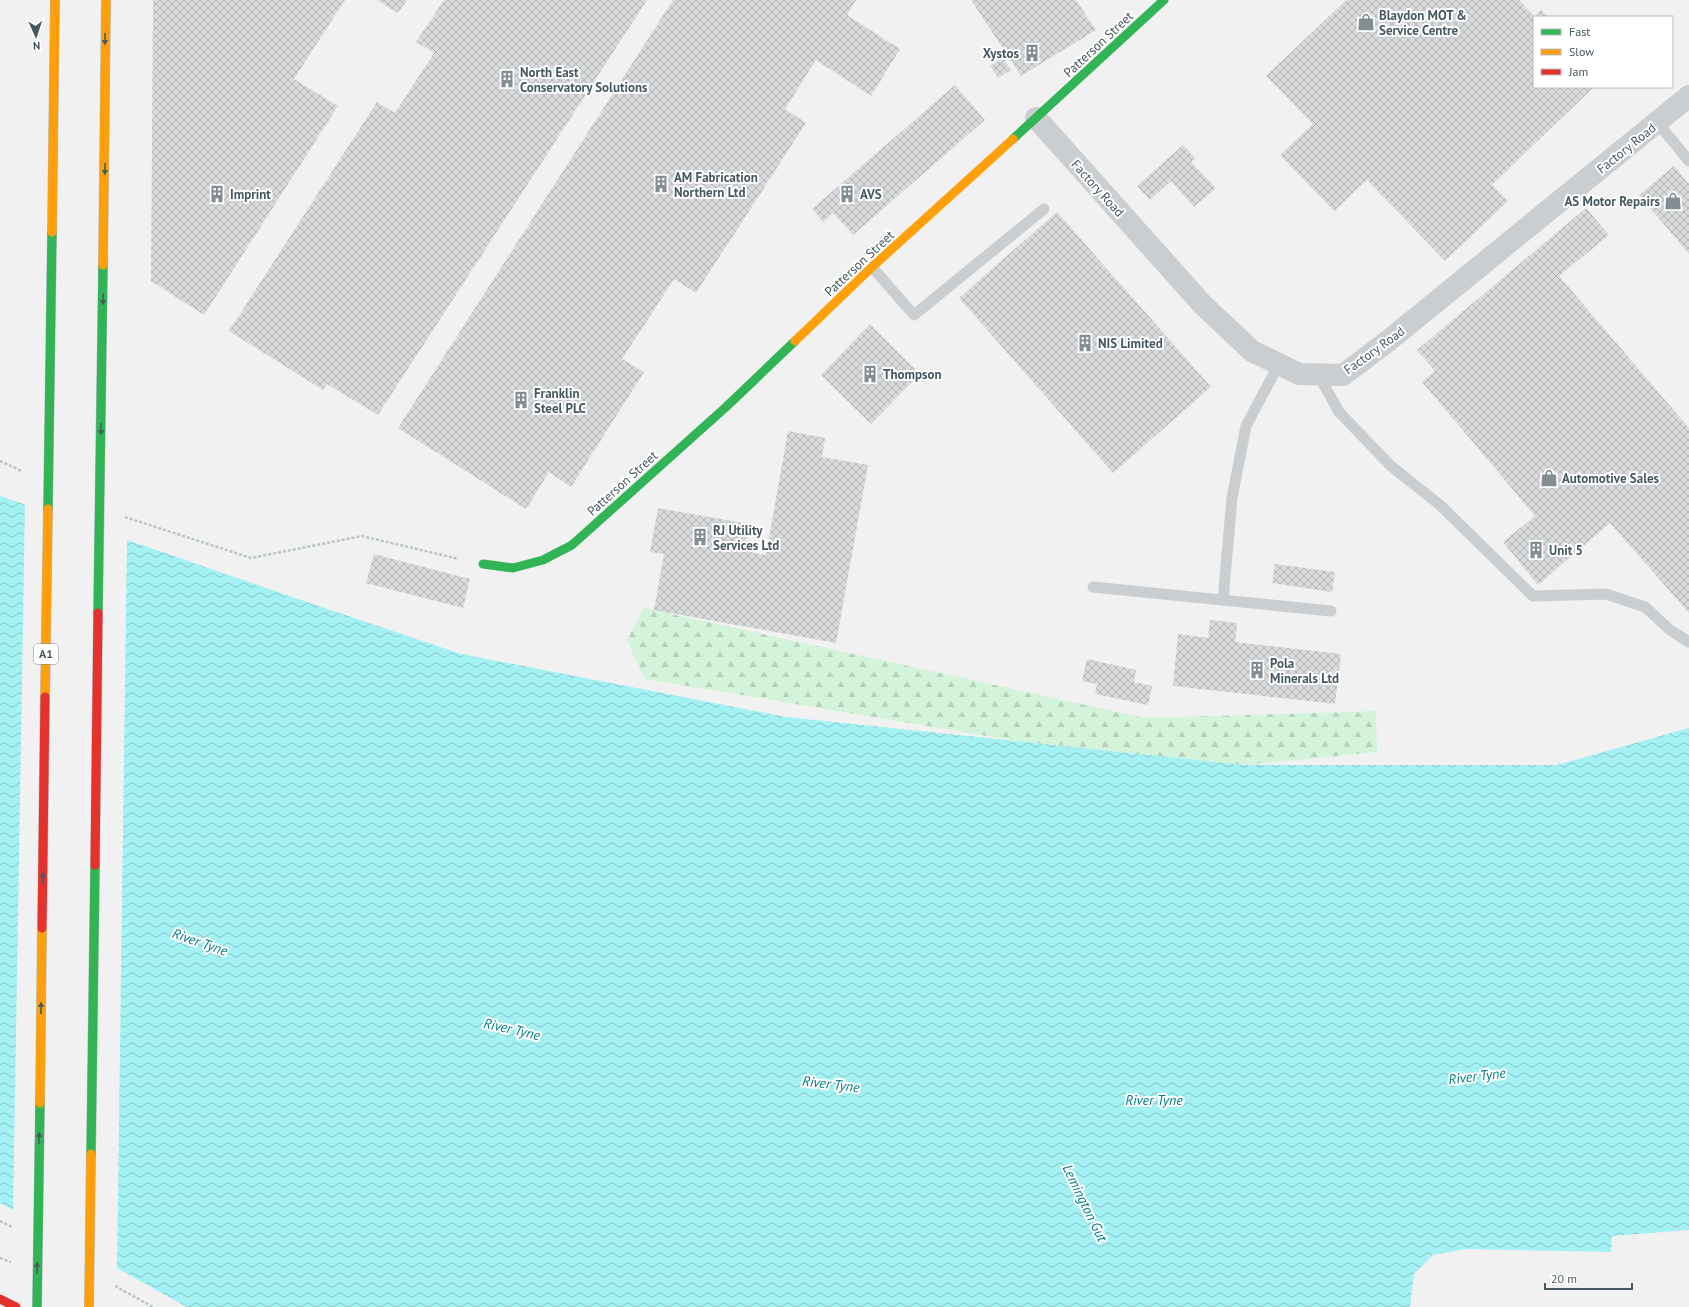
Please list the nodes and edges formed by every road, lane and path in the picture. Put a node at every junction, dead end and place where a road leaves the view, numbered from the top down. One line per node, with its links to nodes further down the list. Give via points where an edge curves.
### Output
1 (55, 0): 22 (main road, A1, one-way to 1, bridge)
2 (106, 0): 23 (main road, one-way to 23, bridge)
3 (1164, 0): 5 (main road, Patterson Street)
4 (1689, 96): 6 (street, Factory Road)
5 (1036, 118): 9 (main road, Patterson Street); 10 (street, Factory Road, via 1203,306 1252,351)
6 (1657, 122): 7 (lane); 11 (street, Factory Road, via 1343,375)
7 (1689, 161)
8 (1044, 209): 9 (lane, via 914,315)
9 (872, 268): 15 (main road, Patterson Street, via 726,407 572,545 543,560 513,568)
10 (1279, 364): 11 (street, Factory Road, via 1298,374); 17 (lane, via 1246,426 1232,498)
11 (1318, 374): 19 (lane, via 1342,416 1391,466 1440,505 1533,596 1606,594 1645,607 1670,630)
12 (0, 461): 13 (path)
13 (28, 474)
14 (121, 515): 15 (path, via 250,558 362,536)
15 (483, 564)
16 (1092, 587): 17 (lane)
17 (1223, 600): 18 (lane)
18 (1331, 611)
19 (1689, 642)
20 (0, 1299): 21 (main road)
21 (16, 1307)
22 (37, 1307)
23 (89, 1307)

